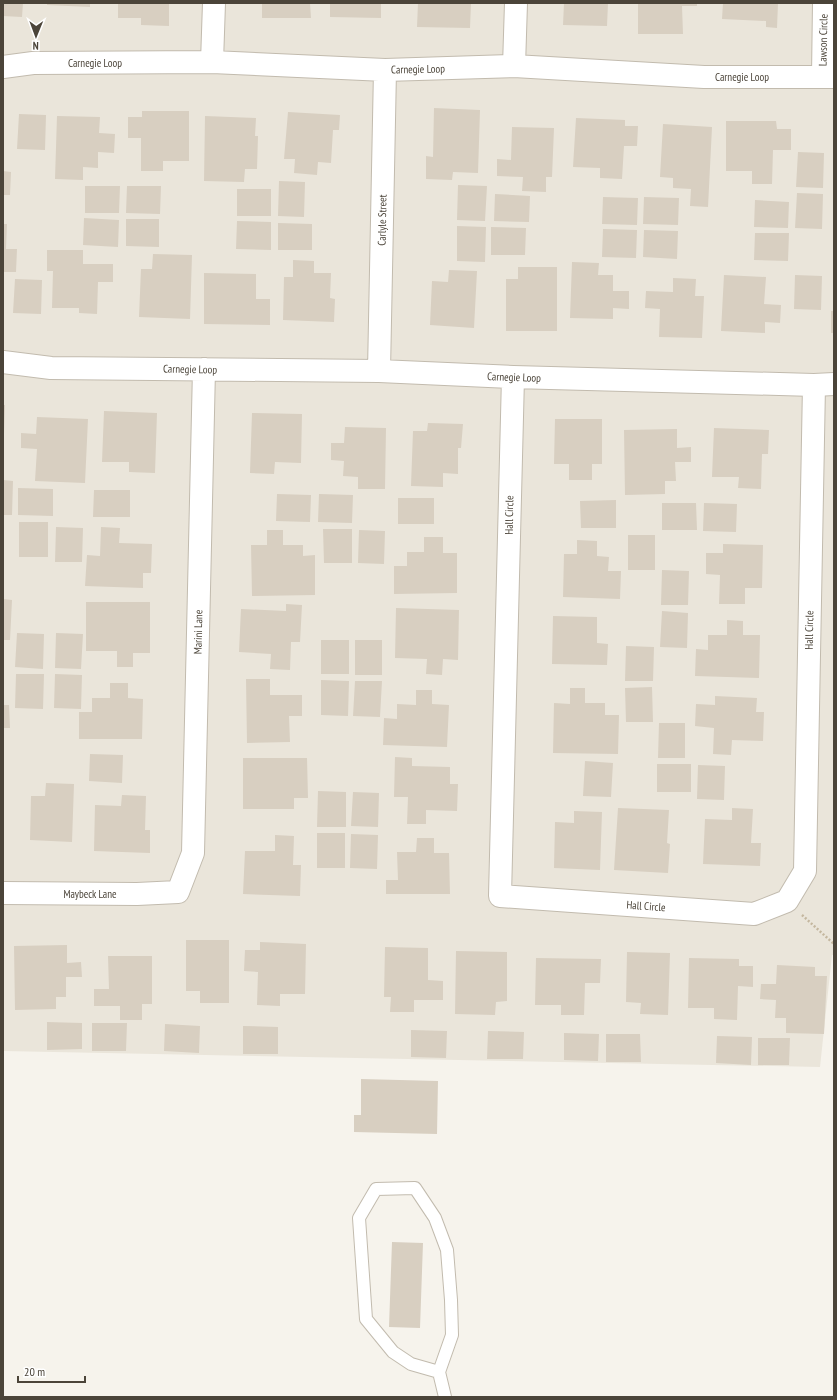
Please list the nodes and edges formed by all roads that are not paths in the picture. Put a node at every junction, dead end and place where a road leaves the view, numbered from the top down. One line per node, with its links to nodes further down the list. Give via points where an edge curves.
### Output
1 (214, 3): 4 (street)
2 (516, 3): 5 (street)
3 (824, 3): 8 (street, Lawson Circle)
4 (212, 62): 6 (street, Carnegie Loop, via 33,63); 7 (street, Carnegie Loop)
5 (514, 66): 7 (street, Carnegie Loop); 8 (street, Carnegie Loop, via 704,77)
6 (3, 67)
7 (385, 70): 11 (street, Carlyle Street)
8 (828, 77)
9 (3, 362): 10 (street, Carnegie Loop, via 51,368)
10 (204, 369): 11 (street, Carnegie Loop); 14 (street, Marini Lane, via 193,853)
11 (379, 371): 12 (street, Carnegie Loop)
12 (513, 377): 13 (street, Carnegie Loop); 13 (street, Hall Circle, via 500,896 754,914 787,901 805,871)
13 (824, 384)
14 (178, 892): 15 (street, Maybeck Lane)
15 (3, 893)
16 (440, 1372): 16 (lane, via 411,1364 393,1352 366,1319 359,1218 376,1189 415,1188 434,1218 447,1250 452,1335); 17 (lane)
17 (445, 1397)

